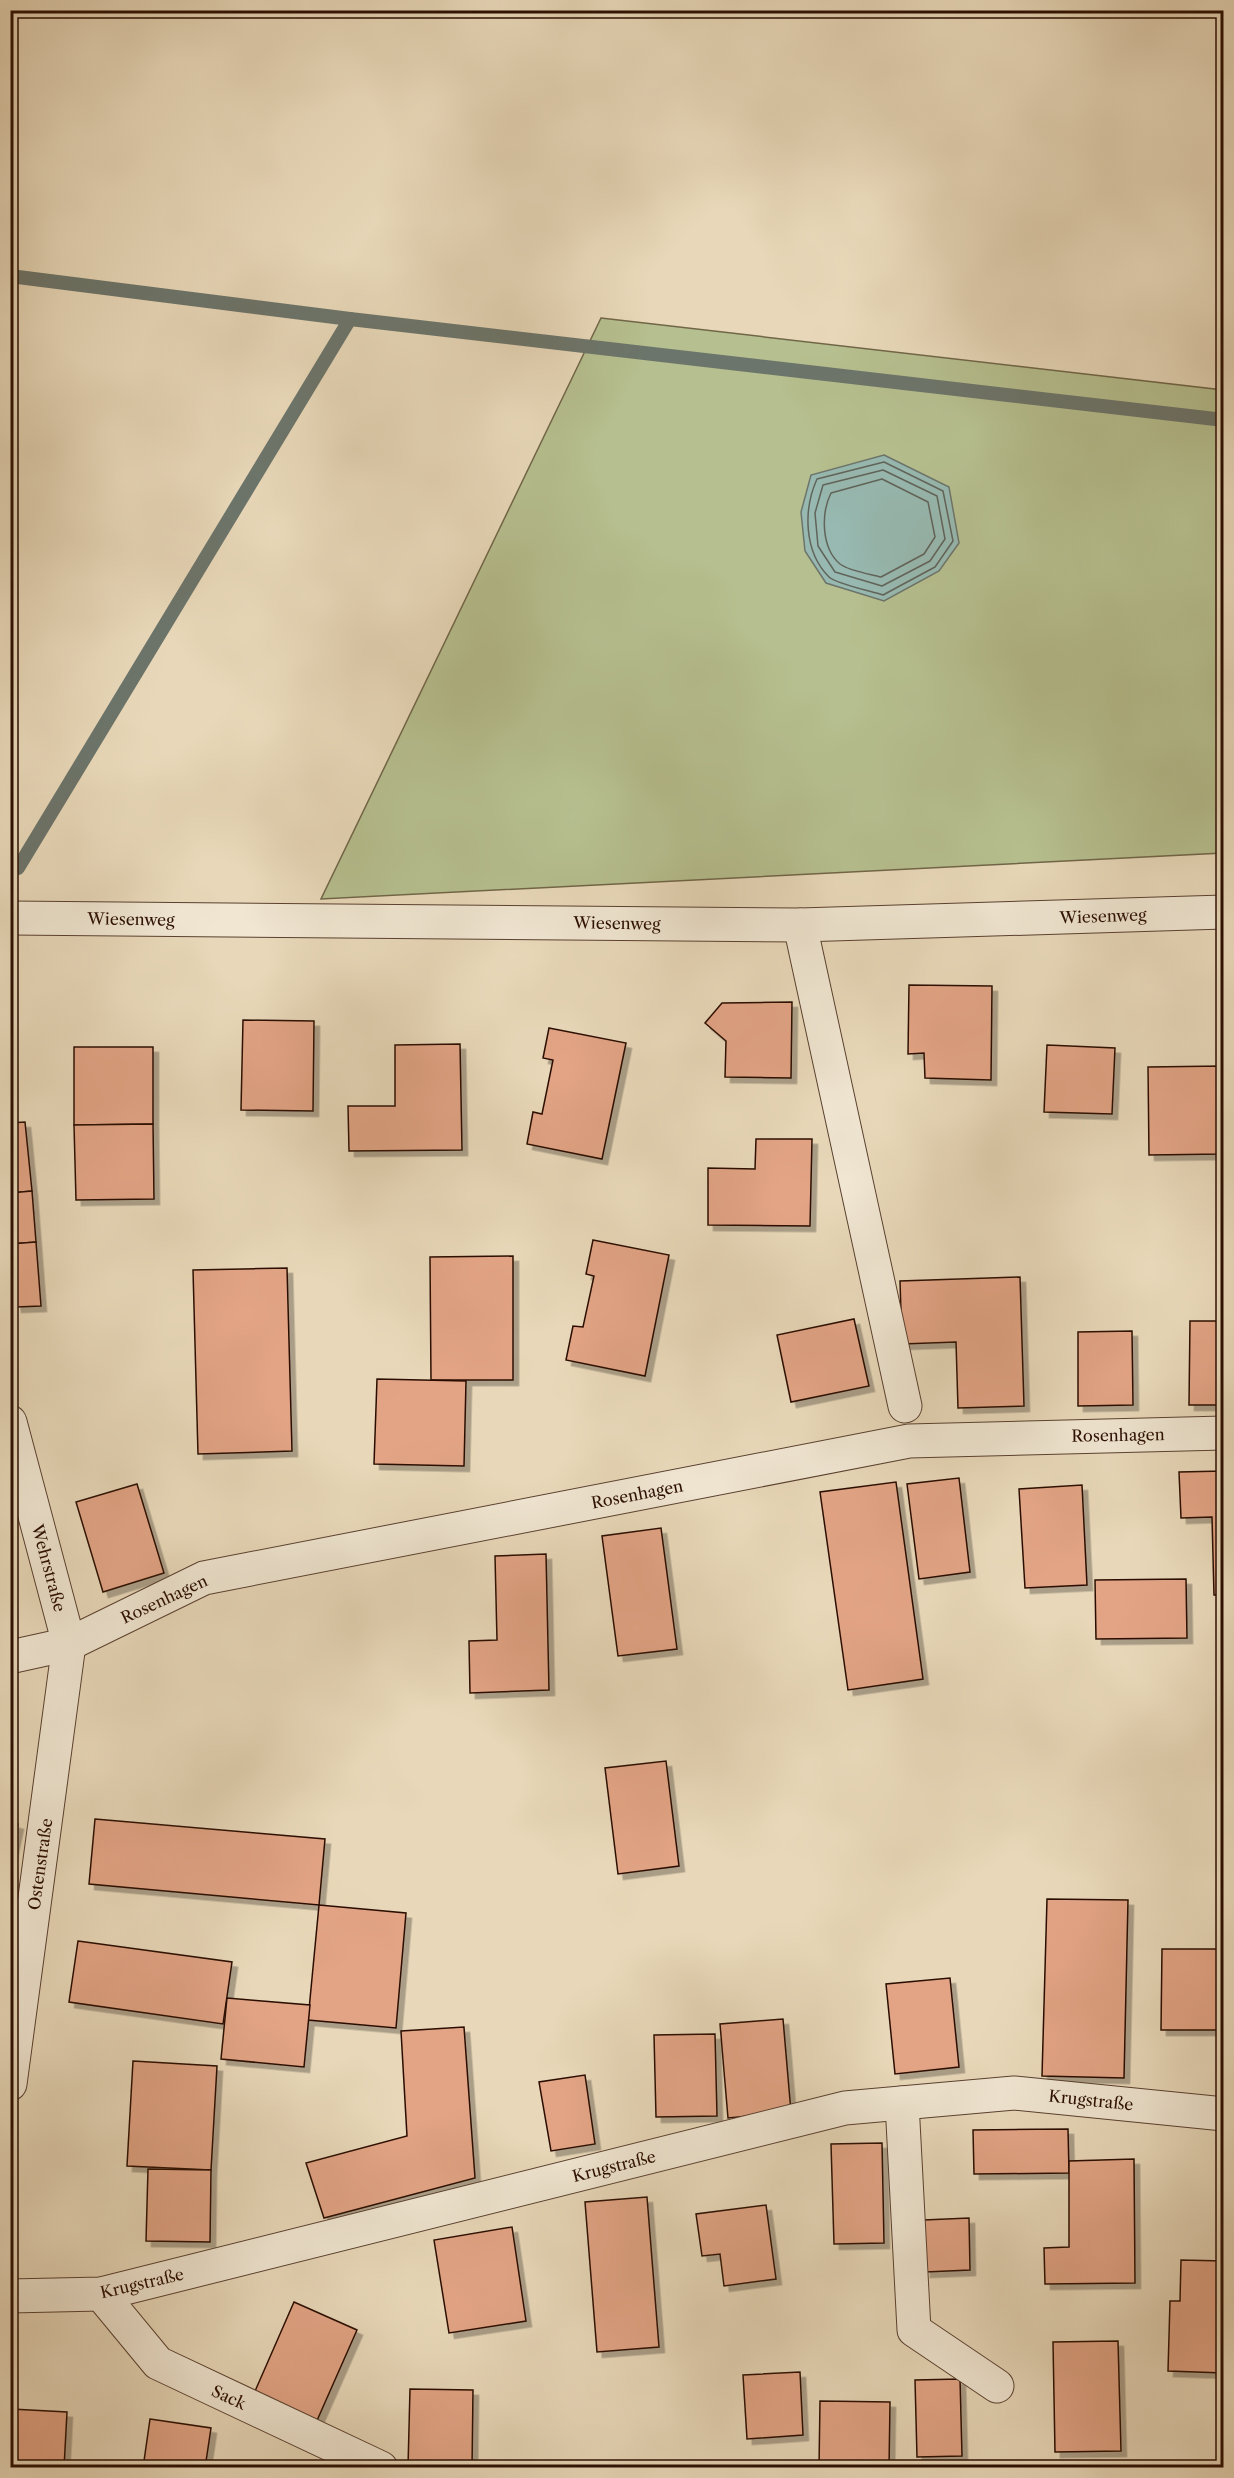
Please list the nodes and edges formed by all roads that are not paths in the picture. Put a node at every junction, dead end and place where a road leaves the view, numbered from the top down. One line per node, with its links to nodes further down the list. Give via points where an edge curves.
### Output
1 (1224, 912): 3 (street, Wiesenweg)
2 (10, 918): 3 (street, Wiesenweg)
3 (800, 925): 4 (street)
4 (905, 1406)
5 (10, 1422): 7 (street, Wehrstraße)
6 (1224, 1433): 7 (street, Rosenhagen, via 909,1441 204,1578)
7 (69, 1644): 8 (street, Rosenhagen); 9 (street, Ostenstraße)
8 (10, 1657)
9 (10, 2084)
10 (902, 2103): 11 (street, Krugstraße, via 1014,2093); 12 (street, Krugstraße, via 845,2108); 14 (street, via 914,2330)
11 (1224, 2114)
12 (101, 2294): 13 (street, Krugstraße); 15 (street, Sack, via 158,2363)
13 (10, 2296)
14 (997, 2386)
15 (381, 2468)

